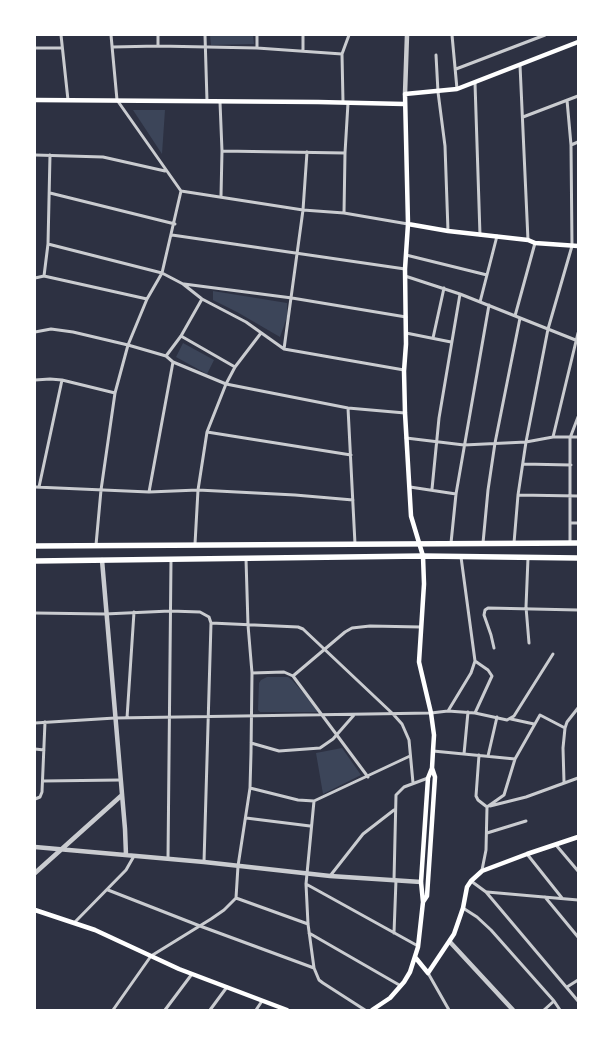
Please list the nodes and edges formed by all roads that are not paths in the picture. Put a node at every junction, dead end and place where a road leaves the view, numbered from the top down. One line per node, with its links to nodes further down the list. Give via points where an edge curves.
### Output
1 (62, 35): 16 (street)
2 (112, 35): 13 (street)
3 (158, 35): 12 (street)
4 (206, 35): 14 (street)
5 (257, 35): 17 (street)
6 (303, 35): 18 (street)
7 (349, 35): 19 (street)
8 (407, 35): 26 (street)
9 (452, 35): 22 (street)
10 (546, 35): 22 (street)
11 (578, 42): 21 (main road)
12 (158, 46): 13 (street); 14 (street)
13 (113, 47): 30 (street)
14 (207, 47): 17 (street); 32 (street)
15 (35, 48): 16 (street)
16 (62, 48): 29 (street)
17 (257, 48): 18 (street)
18 (303, 51): 19 (street)
19 (342, 54): 34 (street)
20 (436, 56): 25 (street)
21 (520, 65): 23 (main road); 36 (street)
22 (456, 69): 24 (street)
23 (475, 83): 24 (main road); 54 (street)
24 (457, 89): 25 (main road)
25 (438, 92): 26 (main road); 52 (street, via 445,146)
26 (405, 94): 35 (main road)
27 (578, 96): 31 (street)
28 (35, 100): 29 (main road)
29 (68, 100): 30 (main road)
30 (117, 100): 32 (main road); 44 (street)
31 (567, 100): 36 (street); 38 (street)
32 (207, 102): 33 (main road)
33 (220, 102): 34 (main road); 39 (street)
34 (345, 102): 35 (main road); 41 (street)
35 (404, 104): 51 (main road)
36 (524, 117): 56 (street)
37 (578, 142): 38 (street)
38 (571, 146): 59 (street)
39 (222, 151): 40 (street); 47 (street)
40 (307, 152): 41 (street); 48 (street)
41 (345, 153): 49 (street)
42 (35, 155): 43 (street)
43 (50, 155): 44 (street, via 103,157); 46 (street)
44 (166, 171): 45 (street)
45 (181, 191): 47 (street); 50 (street)
46 (50, 193): 50 (street); 58 (street)
47 (221, 196): 48 (street)
48 (303, 210): 49 (street); 61 (street)
49 (344, 213): 51 (street)
50 (175, 224): 53 (street)
51 (408, 224): 52 (main road); 62 (main road)
52 (448, 231): 54 (main road)
53 (172, 235): 61 (street); 64 (street)
54 (480, 235): 55 (main road)
55 (497, 236): 56 (main road); 65 (street)
56 (528, 240): 57 (main road)
57 (535, 243): 59 (main road); 78 (street)
58 (48, 244): 64 (street); 66 (street)
59 (572, 246): 60 (main road); 80 (street)
60 (578, 246)
61 (298, 254): 63 (street); 72 (street)
62 (406, 255): 63 (main road); 65 (street)
63 (405, 269): 67 (main road)
64 (162, 273): 69 (street); 73 (street)
65 (487, 275): 75 (street)
66 (44, 276): 68 (street); 73 (street)
67 (406, 276): 70 (street); 77 (main road)
68 (35, 278)
69 (183, 284): 72 (street); 74 (street)
70 (444, 288): 71 (street); 86 (street)
71 (460, 294): 75 (street); 88 (street)
72 (292, 298): 77 (street); 90 (street)
73 (147, 299): 89 (street)
74 (202, 299): 82 (street); 85 (street)
75 (480, 302): 76 (street)
76 (489, 305): 78 (street); 110 (street)
77 (406, 316): 83 (main road)
78 (515, 316): 79 (street)
79 (520, 318): 80 (street); 109 (street)
80 (548, 329): 87 (street); 107 (street)
81 (35, 332): 89 (street, via 51,329 73,332)
82 (261, 333): 90 (street); 93 (street)
83 (406, 333): 86 (street); 94 (main road)
84 (578, 333): 87 (street)
85 (181, 336): 91 (street); 93 (street)
86 (433, 338): 88 (street)
87 (577, 340): 103 (street)
88 (451, 342): 108 (street)
89 (128, 345): 91 (street); 98 (street)
90 (284, 349): 94 (street)
91 (166, 356): 92 (street)
92 (173, 362): 97 (street); 121 (street)
93 (235, 367): 97 (street)
94 (404, 370): 100 (main road)
95 (35, 380): 96 (street)
96 (62, 380): 98 (street); 116 (street)
97 (226, 384): 99 (street); 102 (street)
98 (115, 393): 118 (street)
99 (348, 408): 100 (street); 111 (street)
100 (405, 413): 105 (main road)
101 (578, 417): 106 (street)
102 (207, 432): 111 (street); 119 (street)
103 (553, 437): 106 (street); 107 (street)
104 (578, 437): 106 (street)
105 (406, 438): 108 (street); 117 (main road)
106 (570, 438): 113 (street)
107 (526, 442): 109 (street); 112 (street)
108 (436, 443): 110 (street); 120 (street)
109 (495, 444): 110 (street); 135 (street)
110 (464, 445): 122 (street)
111 (351, 455): 126 (street)
112 (523, 464): 113 (street); 123 (street)
113 (571, 465): 114 (street)
114 (571, 477): 115 (street); 124 (street)
115 (578, 477)
116 (37, 487): 118 (street)
117 (410, 487): 120 (street); 129 (main road, via 411,516)
118 (100, 490): 121 (street); 138 (street)
119 (198, 490): 121 (street); 126 (street); 133 (street)
120 (432, 490): 122 (street)
121 (149, 492)
122 (456, 494): 130 (street)
123 (518, 495): 124 (street); 136 (street)
124 (570, 495): 125 (street); 127 (street)
125 (578, 496)
126 (353, 500): 134 (street)
127 (570, 523): 128 (street); 131 (street)
128 (578, 523)
129 (419, 543): 130 (highway); 134 (highway); 139 (main road)
130 (451, 543): 135 (highway)
131 (570, 543): 132 (highway); 136 (highway)
132 (578, 543)
133 (195, 544): 134 (highway); 138 (highway)
134 (355, 544)
135 (483, 544): 136 (highway)
136 (514, 544)
137 (35, 546): 138 (highway)
138 (96, 546)
139 (423, 556): 140 (highway); 143 (highway); 155 (main road)
140 (461, 556): 141 (highway); 160 (street)
141 (528, 558): 142 (highway); 147 (street)
142 (578, 558)
143 (246, 559): 145 (highway); 154 (street)
144 (102, 560): 145 (highway); 146 (highway); 152 (street)
145 (171, 560): 149 (street)
146 (35, 561)
147 (526, 608): 148 (street); 156 (street); 157 (street, via 492,607 485,610)
148 (578, 609)
149 (170, 611): 150 (street); 153 (street, via 200,612 209,617); 173 (street)
150 (134, 612): 152 (street); 176 (street)
151 (35, 613): 152 (street)
152 (105, 614): 175 (street)
153 (211, 623): 154 (street); 171 (street)
154 (248, 625): 158 (street, via 298,627); 161 (street)
155 (420, 627): 158 (street, via 352,628); 166 (main road, via 419,662)
156 (528, 643)
157 (494, 648)
158 (326, 650): 162 (street); 169 (street)
159 (553, 654): 177 (street)
160 (475, 661): 164 (street); 167 (street, via 492,676)
161 (252, 673): 162 (street, via 284,672); 172 (street)
162 (293, 676): 170 (street)
163 (578, 708): 181 (street)
164 (448, 711): 165 (street); 166 (street)
165 (468, 712): 167 (street); 187 (street)
166 (431, 713): 169 (street); 186 (main road)
167 (475, 713): 174 (street)
168 (354, 714): 169 (street); 170 (street); 182 (street)
169 (393, 714): 189 (street, via 407,734)
170 (322, 715): 172 (street); 182 (street)
171 (208, 716): 172 (street); 173 (street); 219 (street)
172 (252, 716): 183 (street)
173 (169, 717): 176 (street); 218 (street)
174 (497, 717): 177 (street); 190 (street)
175 (115, 718): 176 (street); 178 (street); 196 (street)
176 (127, 718)
177 (511, 718): 180 (street)
178 (45, 722): 179 (street); 185 (street)
179 (35, 723)
180 (534, 724): 181 (street, via 540,715); 191 (street)
181 (564, 728): 198 (street)
182 (337, 735): 183 (street, via 324,746 314,749 279,751); 193 (street)
183 (251, 744): 201 (street)
184 (35, 749): 185 (street)
185 (44, 750): 197 (street)
186 (433, 751): 187 (street); 192 (main road)
187 (464, 754): 188 (street)
188 (479, 755): 190 (street); 205 (street, via 476,796)
189 (410, 756): 193 (street); 199 (street)
190 (488, 756): 191 (street)
191 (515, 759): 205 (street, via 504,795)
192 (432, 768): 194 (main road); 236 (main road, via 435,777 427,896)
193 (368, 777): 204 (street)
194 (428, 778): 199 (street); 228 (main road)
195 (577, 778): 198 (street); 200 (street)
196 (120, 780): 197 (street); 202 (street)
197 (43, 781): 203 (street, via 41,795)
198 (564, 782): 205 (street, via 526,797)
199 (413, 783): 206 (street, via 398,792)
200 (578, 785)
201 (250, 788): 204 (street); 207 (street)
202 (122, 795): 214 (street); 216 (street)
203 (35, 799)
204 (314, 801): 209 (street)
205 (487, 806): 210 (street)
206 (395, 809): 225 (street, via 363,834); 226 (street)
207 (246, 818): 209 (street); 220 (street)
208 (526, 821): 210 (street)
209 (310, 826): 224 (street)
210 (487, 833): 221 (street)
211 (578, 837): 212 (main road)
212 (555, 844): 215 (main road); 222 (street)
213 (35, 847): 214 (street)
214 (62, 850): 216 (street); 223 (street)
215 (527, 854): 221 (main road); 234 (street)
216 (126, 855): 217 (street)
217 (134, 856): 218 (street); 230 (street)
218 (168, 859): 219 (street)
219 (204, 862): 220 (street)
220 (238, 866): 224 (street); 232 (street)
221 (482, 871): 227 (main road)
222 (578, 871)
223 (35, 873)
224 (306, 874): 225 (street); 229 (street)
225 (330, 876): 226 (street)
226 (395, 880): 228 (street); 243 (street)
227 (471, 880): 231 (street); 237 (main road)
228 (421, 882): 236 (main road)
229 (306, 884): 240 (street); 243 (street)
230 (108, 890): 239 (street); 241 (street)
231 (486, 892): 233 (street); 255 (street)
232 (236, 898): 240 (street); 241 (street)
233 (545, 898): 234 (street); 244 (street)
234 (562, 899): 235 (street)
235 (578, 900)
236 (423, 902): 246 (main road)
237 (463, 908): 245 (main road); 257 (street, via 491,930)
238 (35, 910): 239 (main road)
239 (74, 923): 247 (main road)
240 (308, 924): 242 (street)
241 (200, 926): 247 (street); 249 (street)
242 (309, 933): 249 (street); 253 (street)
243 (394, 934): 246 (street)
244 (578, 937)
245 (450, 942): 250 (main road); 267 (street)
246 (418, 946): 248 (main road)
247 (151, 956): 251 (main road); 259 (street)
248 (415, 957): 250 (main road); 253 (main road)
249 (314, 968): 264 (street, via 319,980)
250 (428, 973): 266 (street)
251 (192, 974): 254 (main road); 260 (street)
252 (578, 980): 255 (street)
253 (401, 986): 265 (main road)
254 (227, 987): 256 (main road); 261 (street)
255 (568, 988): 258 (street)
256 (262, 1001): 262 (street); 263 (main road)
257 (554, 1001): 268 (street); 269 (street)
258 (578, 1001)
259 (113, 1010)
260 (165, 1010)
261 (210, 1010)
262 (256, 1010)
263 (287, 1010)
264 (365, 1010)
265 (372, 1010)
266 (449, 1010)
267 (514, 1010)
268 (544, 1010)
269 (560, 1010)

